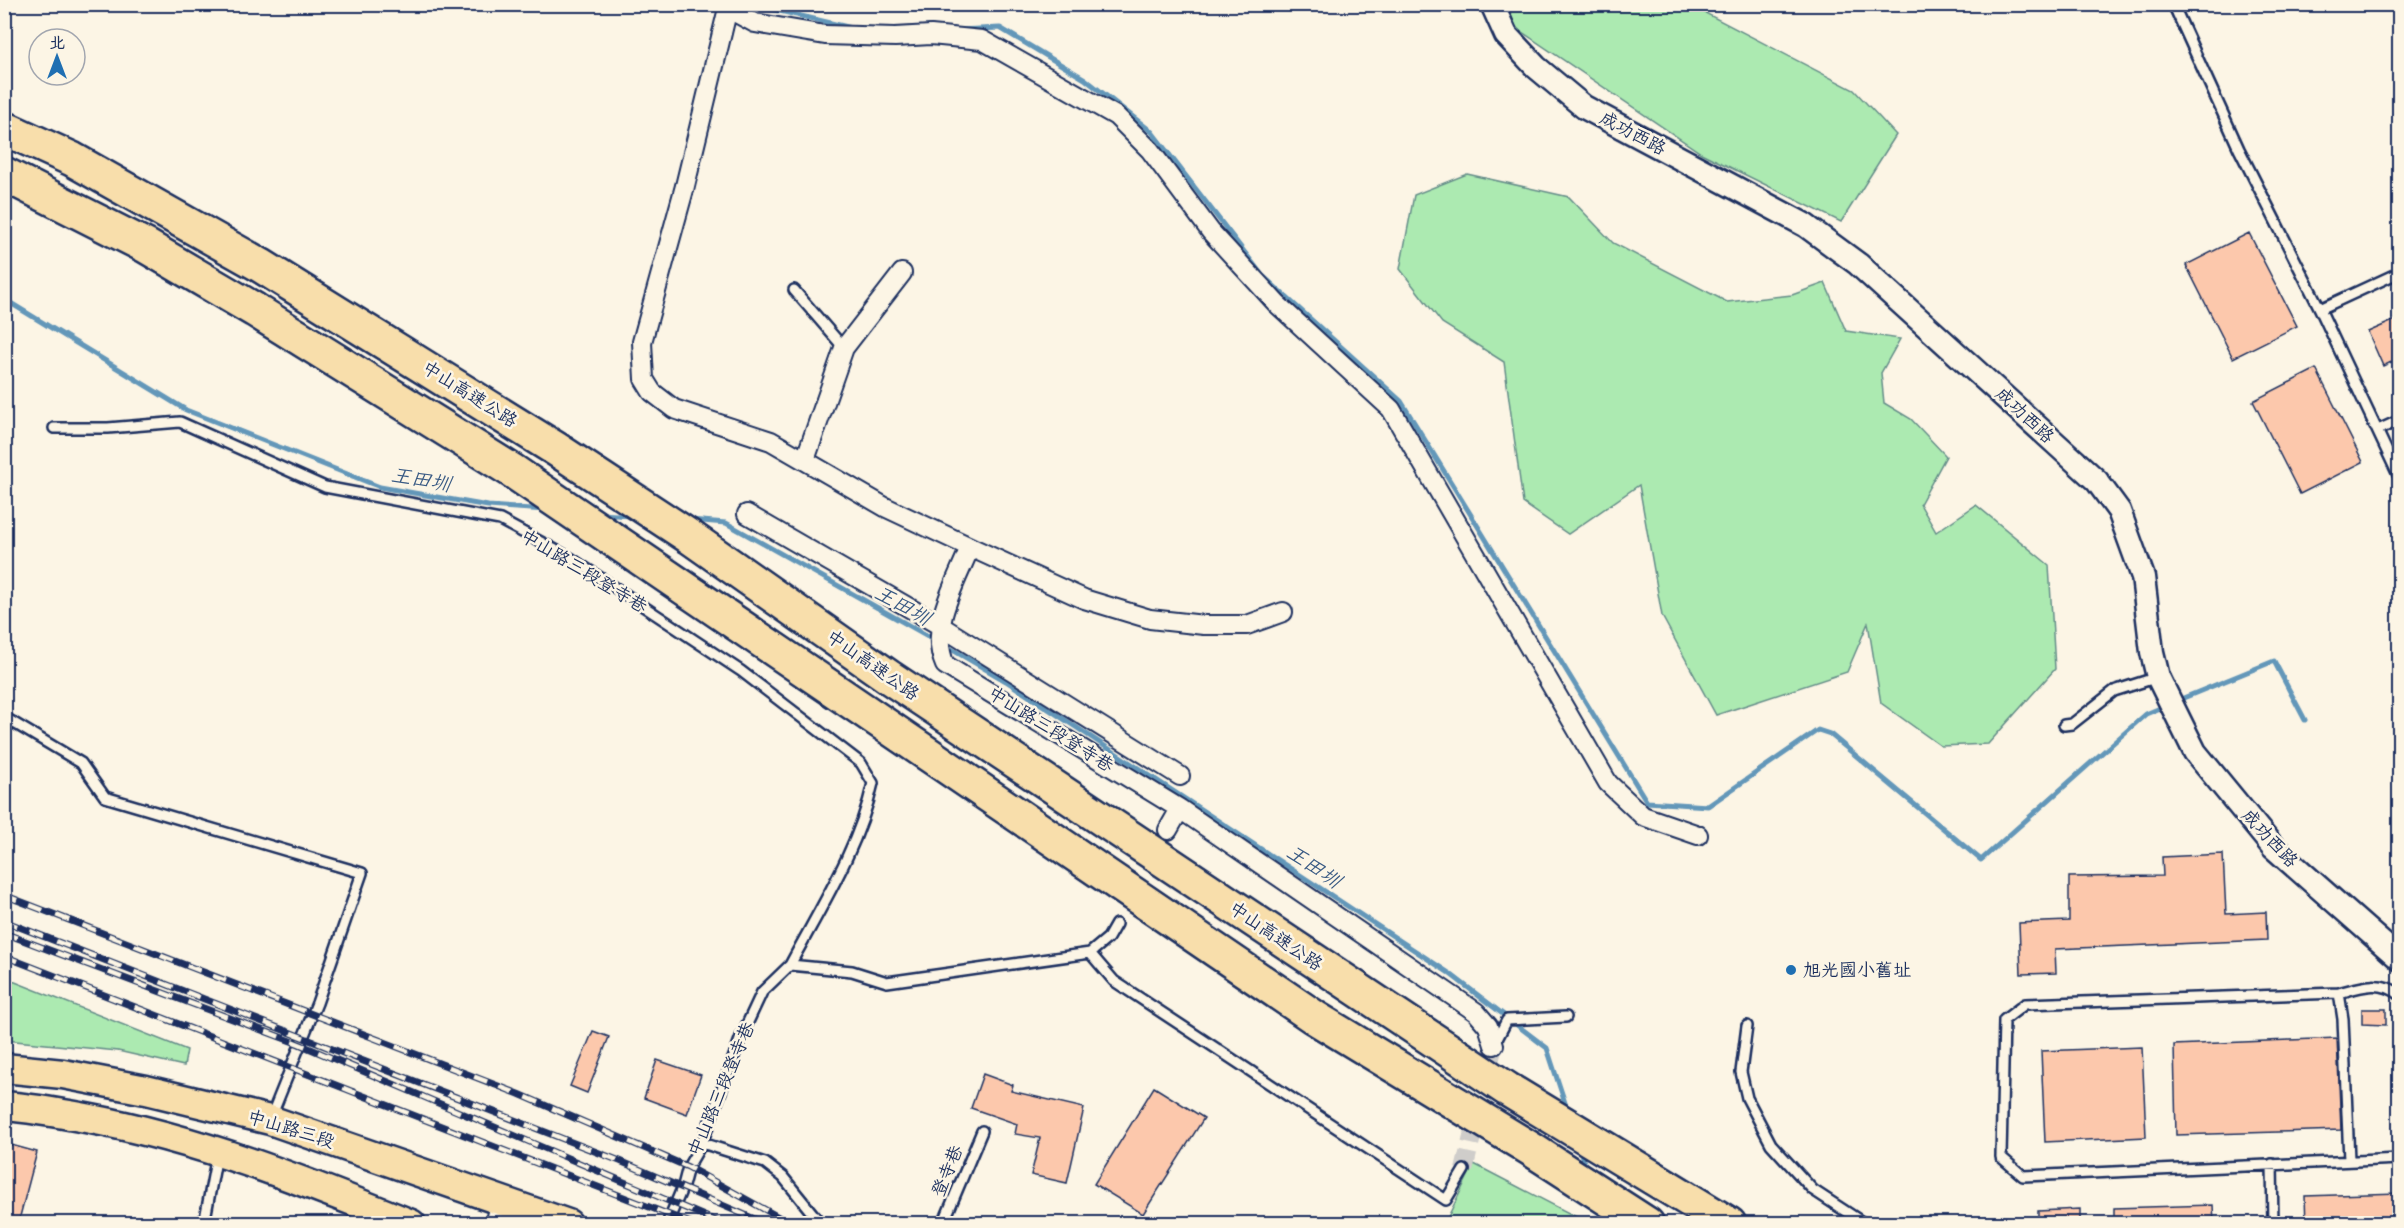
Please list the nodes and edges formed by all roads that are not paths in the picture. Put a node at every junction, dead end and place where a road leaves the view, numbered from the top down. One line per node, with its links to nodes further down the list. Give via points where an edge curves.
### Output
1 (1492, 4): 20 (street, 成功西路, via 1506,34 1536,67 1584,107 1805,225 1849,257 2097,482 2119,511 2143,577)
2 (2173, 4): 9 (lane, via 2239,149)
3 (729, 7): 14 (street, via 686,186 642,342 643,370 652,392 674,409 771,441); 26 (street, via 755,23 825,34 932,34 982,40 1116,116 1150,150 1210,231 1277,304 1391,409 1608,783 1643,816)
4 (4, 128): 54 (highway, 中山高速公路, via 72,159 260,265 556,449 690,537 889,677 1488,1077)
5 (4, 174): 53 (highway, via 146,246 511,470 1314,1017)
6 (2400, 272): 9 (lane)
7 (902, 273): 10 (street)
8 (794, 290): 10 (lane)
9 (2320, 309): 13 (lane)
10 (844, 348): 14 (street)
11 (2400, 420): 13 (lane)
12 (54, 428): 30 (lane, 中山路三段登寺巷, via 180,422 325,487 500,520 572,560 741,671 861,763 873,783 867,809 831,888)
13 (2378, 430): 15 (lane)
14 (805, 460): 17 (street, via 885,507)
15 (2400, 479)
16 (747, 514): 19 (street)
17 (970, 547): 18 (street, via 1084,599 1150,619 1247,625); 19 (street, 中山路三段登寺巷)
18 (1283, 612)
19 (939, 625): 23 (street); 24 (street, 中山路三段登寺巷, via 939,651 945,665)
20 (2158, 677): 22 (lane, via 2114,691 2072,724); 29 (street, 成功西路, via 2195,752 2273,847)
21 (4, 717): 38 (lane, via 81,764 105,797 362,873 317,1003)
22 (2064, 725)
23 (1180, 776)
24 (1180, 809): 25 (street); 35 (street, 中山路三段登寺巷, via 1476,1012 1488,1026)
25 (1168, 830)
26 (1698, 835)
27 (1116, 924): 28 (lane, via 1108,938)
28 (1089, 953): 30 (lane, via 886,982 852,971); 45 (lane, via 1114,981 1446,1200)
29 (2400, 959)
30 (790, 965): 40 (lane, 中山路三段登寺巷, via 762,992)
31 (2339, 993): 32 (lane, via 2368,985 2390,987); 43 (lane); 44 (lane, via 2025,1004 2004,1020 2001,1157 2023,1176)
32 (2400, 995)
33 (1566, 1017): 35 (lane, via 1507,1020)
34 (1747, 1026): 55 (lane, via 1741,1072 1747,1098 1771,1144 1813,1190)
35 (1494, 1045)
36 (4, 1068): 38 (main road, 中山路三段, via 63,1074 146,1090)
37 (4, 1106): 41 (main road, via 128,1126)
38 (270, 1120): 46 (main road, 中山路三段)
39 (982, 1131): 52 (lane, 登寺巷)
40 (702, 1143): 50 (lane, 中山路三段登寺巷, via 688,1167); 51 (lane, via 765,1163 783,1177)
41 (218, 1150): 47 (lane); 48 (main road)
42 (2400, 1158): 43 (lane)
43 (2349, 1160): 44 (lane)
44 (2272, 1164): 56 (lane)
45 (1464, 1170)
46 (498, 1211): 49 (main road, 中山路三段)
47 (204, 1224)
48 (411, 1224)
49 (568, 1224)
50 (667, 1224)
51 (821, 1224)
52 (943, 1224)
53 (1647, 1224)
54 (1729, 1224)
55 (1865, 1224)
56 (2273, 1224)

